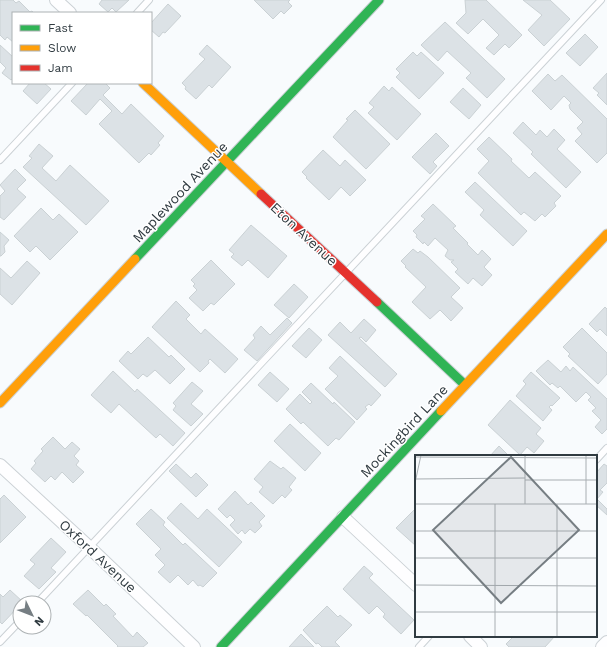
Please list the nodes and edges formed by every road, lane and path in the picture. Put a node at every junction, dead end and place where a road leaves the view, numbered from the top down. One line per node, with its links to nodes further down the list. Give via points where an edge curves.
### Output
1 (56, 0): 5 (street)
2 (149, 0): 6 (lane)
3 (379, 0): 10 (street, Maplewood Avenue)
4 (601, 0): 12 (lane)
5 (69, 12)
6 (138, 12)
7 (71, 84): 9 (lane)
8 (144, 84): 10 (street, Eton Avenue)
9 (0, 160)
10 (228, 162): 12 (street, Eton Avenue); 14 (street, Maplewood Avenue)
11 (607, 234): 13 (street, Mockingbird Lane)
12 (346, 274): 13 (street, Eton Avenue); 19 (lane)
13 (465, 385): 18 (street, Mockingbird Lane)
14 (0, 403)
15 (607, 448): 16 (lane)
16 (597, 459)
17 (0, 465): 19 (street, Oxford Avenue)
18 (343, 517): 20 (street); 28 (street, Mockingbird Lane)
19 (89, 547): 21 (lane); 27 (street, Oxford Avenue)
20 (415, 584)
21 (44, 595)
22 (12, 629): 25 (lane)
23 (428, 637): 29 (lane)
24 (471, 637): 30 (street)
25 (0, 642)
26 (607, 642): 31 (street)
27 (194, 647)
28 (221, 647)
29 (419, 647)
30 (481, 647)
31 (602, 647)

